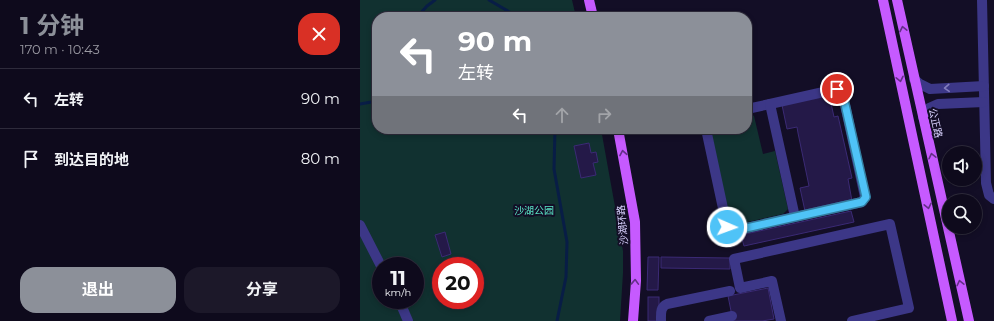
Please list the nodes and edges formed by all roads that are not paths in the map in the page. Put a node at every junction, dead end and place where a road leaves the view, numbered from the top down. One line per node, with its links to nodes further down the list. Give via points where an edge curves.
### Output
1 (589, 0): 5 (main road)
2 (883, 0): 28 (main road, one-way to 28)
3 (897, 0): 6 (main road, 公正路, one-way to 3)
4 (982, 0): 7 (lane)
5 (592, 12)
6 (914, 79): 7 (lane, one-way to 6, via 930,89); 11 (main road, 公正路)
7 (984, 86): 8 (lane)
8 (984, 102): 11 (lane, via 938,104 929,108); 14 (lane, via 986,183 989,195)
9 (770, 104): 10 (lane); 15 (lane); 15 (lane, via 837,89 842,91 857,156 866,197 862,202)
10 (752, 108)
11 (923, 117): 29 (main road, 公正路, one-way to 11)
12 (619, 134): 23 (main road, 沙湖环路, one-way to 12, via 636,281 635,222)
13 (707, 134): 15 (lane, via 727,227 733,231)
14 (994, 199)
15 (795, 217)
16 (360, 225): 17 (lane)
17 (376, 257)
18 (730, 291): 24 (lane, via 664,306)
19 (403, 309): 22 (lane)
20 (732, 316): 25 (lane)
21 (868, 319): 26 (lane, via 909,308 890,224 734,259 740,288 772,281); 27 (lane)
22 (408, 321)
23 (633, 321)
24 (661, 321)
25 (709, 321)
26 (781, 321)
27 (852, 321)
28 (952, 321)
29 (969, 321)

